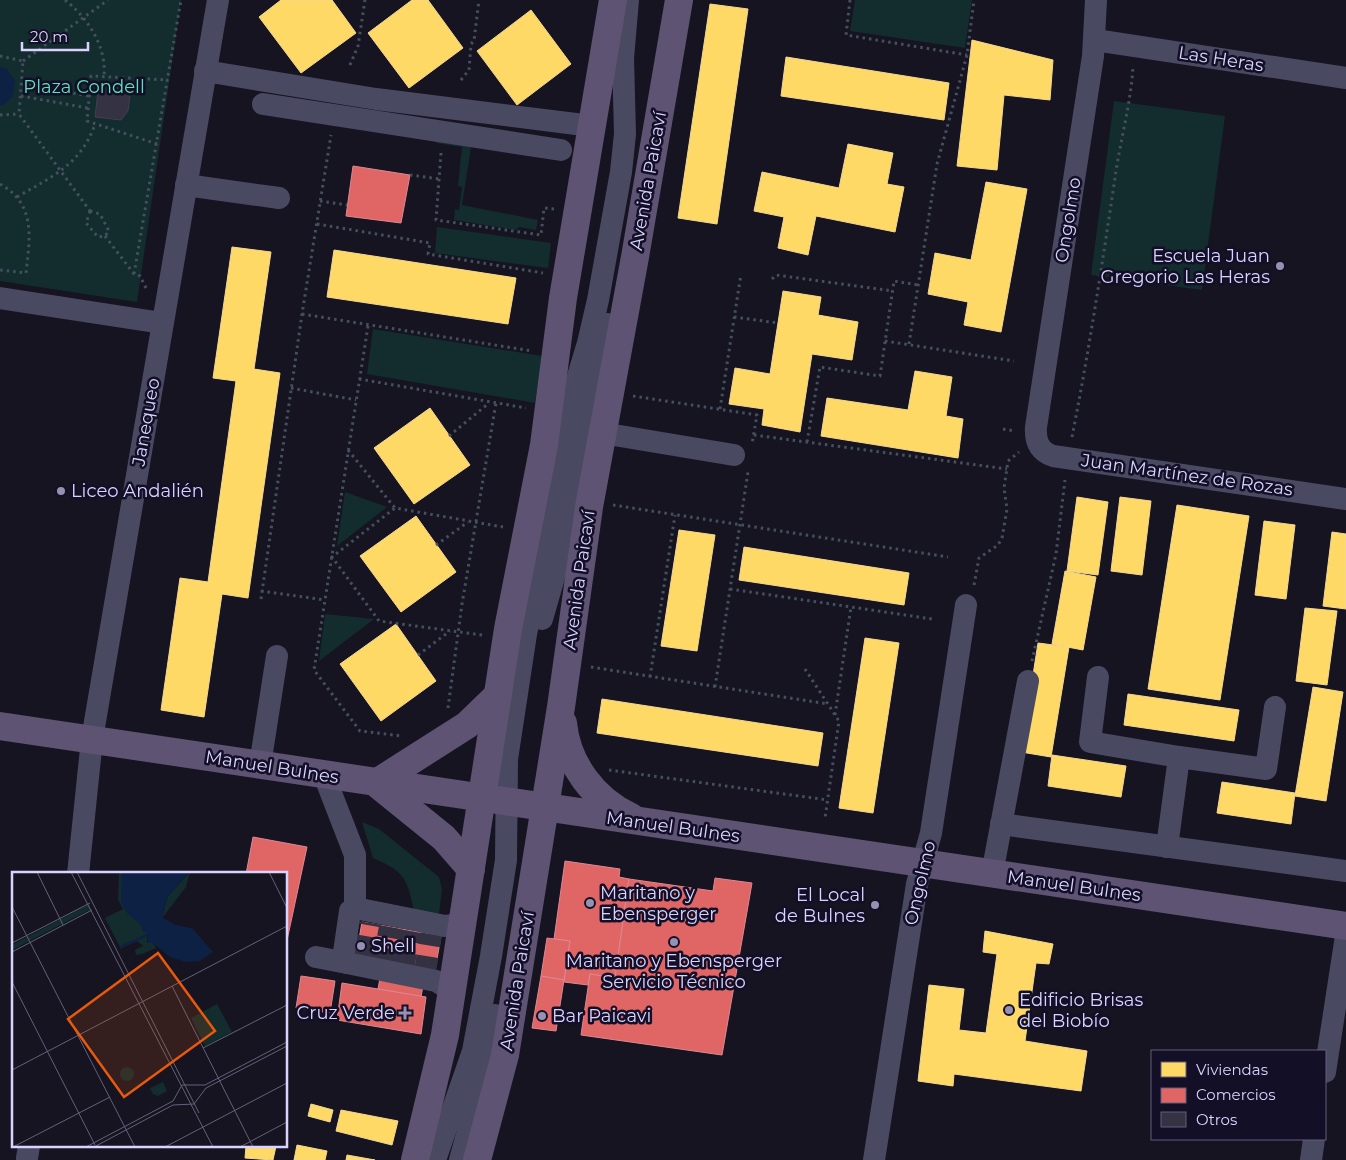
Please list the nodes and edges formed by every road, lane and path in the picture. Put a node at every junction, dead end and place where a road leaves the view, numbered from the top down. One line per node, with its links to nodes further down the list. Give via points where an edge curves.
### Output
1 (65, 0): 14 (path)
2 (108, 0): 14 (path)
3 (181, 0): 24 (path)
4 (218, 0): 21 (street, Janequeo)
5 (365, 0): 20 (path, via 358,46)
6 (479, 0): 25 (path, via 469,70)
7 (612, 0): 35 (main road, Avenida Paicaví)
8 (628, 0): 132 (street, via 623,58 625,134 621,172 598,300 569,406 530,612 508,752)
9 (640, 0): 76 (street, via 636,41 637,150)
10 (679, 0): 60 (main road, Avenida Paicaví)
11 (850, 0): 17 (path, via 846,35)
12 (974, 0): 17 (path)
13 (1096, 0): 15 (street, Ongolmo)
14 (83, 18): 19 (path); 22 (path, via 101,47)
15 (1095, 40): 16 (street, Las Heras); 82 (street, Ongolmo)
16 (1134, 46): 23 (street, Las Heras); 85 (path, via 1132,89 1117,160 1089,353)
17 (967, 55): 57 (path, via 938,164)
18 (0, 56): 19 (path)
19 (23, 61): 26 (path)
20 (350, 65)
21 (206, 71): 35 (street, via 376,99); 43 (street, Janequeo)
22 (104, 77): 24 (path); 28 (path, via 91,76)
23 (1346, 78)
24 (168, 80): 36 (path)
25 (461, 80)
26 (22, 84): 27 (path); 28 (path)
27 (20, 96): 30 (path); 31 (path)
28 (89, 96): 30 (path)
29 (263, 104): 33 (street)
30 (88, 108): 34 (path, via 87,121)
31 (19, 114): 32 (path); 39 (path)
32 (0, 115)
33 (335, 115): 37 (street); 46 (path)
34 (95, 124): 36 (path); 39 (path, via 84,147)
35 (592, 126): 117 (main road, Avenida Paicaví, via 563,298 544,445)
36 (157, 144): 53 (path)
37 (561, 150)
38 (441, 153): 41 (path)
39 (60, 170): 44 (path, via 48,181); 49 (path)
40 (410, 175): 41 (path)
41 (440, 179): 48 (path, via 436,220 541,235 544,208)
42 (0, 184): 44 (path)
43 (186, 185): 45 (street); 63 (street, Janequeo)
44 (17, 197): 52 (path, via 28,219 30,239 26,273)
45 (280, 198)
46 (320, 201): 47 (path); 50 (path)
47 (348, 205)
48 (555, 209)
49 (90, 211): 51 (path, via 100,214 104,220 108,231); 51 (path, via 86,223 98,237)
50 (316, 224): 54 (path, via 430,243 428,254); 61 (path)
51 (105, 236): 53 (path)
52 (0, 270)
53 (134, 274): 63 (path, via 140,276)
54 (551, 274)
55 (741, 274): 62 (path)
56 (772, 279): 58 (path, via 776,274)
57 (919, 285): 66 (path, via 894,281); 67 (path)
58 (893, 292)
59 (0, 298): 63 (street)
60 (627, 305): 76 (street); 79 (main road, Avenida Paicaví)
61 (302, 314): 65 (path); 71 (path)
62 (734, 317): 64 (path); 78 (path)
63 (162, 323): 125 (street, Janequeo)
64 (778, 323)
65 (368, 326): 68 (path); 70 (path)
66 (885, 340): 67 (path); 83 (path, via 880,376 820,367)
67 (909, 344): 69 (path)
68 (538, 352)
69 (1014, 361)
70 (359, 379): 73 (path); 74 (path)
71 (291, 388): 73 (path); 100 (path)
72 (630, 396): 78 (path)
73 (356, 400): 84 (path)
74 (489, 403): 75 (path); 81 (path)
75 (496, 403): 77 (path); 93 (path)
76 (590, 406): 132 (street, via 569,525 542,621)
77 (529, 408)
78 (720, 409): 80 (path, via 757,415)
79 (602, 433): 86 (street); 119 (main road, Avenida Paicaví, via 583,540)
80 (754, 434): 83 (path); 86 (path)
81 (449, 436)
82 (1036, 439): 85 (street, Juan Martínez de Rozas, via 1047,454); 87 (path, via 1008,461)
83 (807, 442): 87 (path)
84 (348, 450): 90 (path); 97 (path)
85 (1068, 458): 88 (street, Juan Martínez de Rozas); 115 (path, via 1056,554)
86 (744, 459): 94 (path)
87 (1007, 469): 103 (path, via 1004,488 1007,509 1002,538 998,546 979,558)
88 (1346, 499)
89 (608, 504): 91 (path)
90 (394, 508): 92 (path); 97 (path)
91 (675, 514): 94 (path); 113 (path)
92 (468, 522): 93 (path); 96 (path)
93 (475, 523): 95 (path); 107 (path)
94 (740, 525): 98 (path); 99 (path)
95 (510, 528)
96 (436, 545)
97 (332, 557): 102 (path); 106 (path, via 379,621)
98 (948, 557)
99 (730, 589): 104 (path); 116 (path)
100 (261, 591): 101 (path); 102 (path)
101 (261, 599)
102 (325, 600): 124 (path, via 314,670 360,731)
103 (966, 605): 137 (street, Ongolmo, via 931,833)
104 (851, 607): 105 (path); 122 (path)
105 (932, 619)
106 (451, 630): 107 (path); 109 (path)
107 (459, 631): 108 (path); 121 (path)
108 (484, 635)
109 (418, 655)
110 (276, 656): 127 (street)
111 (585, 666): 113 (path)
112 (805, 669): 118 (path)
113 (650, 677): 116 (path)
114 (1098, 677): 126 (street, via 1090,742)
115 (1028, 681): 135 (street)
116 (715, 687): 118 (path)
117 (498, 695): 130 (main road, via 467,725); 132 (main road, Avenida Paicaví)
118 (828, 704): 122 (path)
119 (561, 707): 132 (main road, Avenida Paicaví); 134 (main road, via 569,750 581,775 600,797)
120 (1275, 707): 126 (street, via 1266,769)
121 (448, 710)
122 (835, 715): 131 (path, via 839,721)
123 (0, 726): 125 (main road, Manuel Bulnes)
124 (407, 737)
125 (92, 739): 127 (main road, Manuel Bulnes); 139 (street, Janequeo)
126 (1179, 756): 136 (street)
127 (260, 765): 129 (main road, Manuel Bulnes)
128 (602, 769): 131 (path)
129 (324, 775): 130 (main road, Manuel Bulnes); 142 (street, via 355,855)
130 (376, 783): 132 (main road, Manuel Bulnes); 138 (main road, via 444,838)
131 (828, 800): 133 (path)
132 (513, 803): 134 (main road, Manuel Bulnes); 138 (main road, Avenida Paicaví); 151 (street, via 478,1025); 152 (street, via 513,901 489,1053); 153 (main road, Avenida Paicaví, via 505,1055)
133 (825, 818)
134 (644, 823): 137 (main road, Manuel Bulnes)
135 (1001, 824): 136 (street); 141 (street)
136 (1167, 847): 140 (street)
137 (922, 863): 141 (main road, Manuel Bulnes); 154 (street, Ongolmo)
138 (472, 869): 142 (main road, Avenida Paicaví)
139 (78, 872)
140 (1346, 872)
141 (992, 874): 143 (main road, Manuel Bulnes)
142 (407, 922): 146 (street, via 350,911 343,959); 147 (main road, Avenida Paicaví)
143 (1346, 926)
144 (1346, 936): 148 (street)
145 (316, 958): 146 (street)
146 (358, 962): 147 (street)
147 (444, 986): 150 (main road, Avenida Paicaví, via 441,1056)
148 (1326, 1066)
149 (1314, 1140): 155 (street)
150 (414, 1160)
151 (435, 1160)
152 (460, 1160)
153 (477, 1160)
154 (874, 1160)
155 (1311, 1160)

